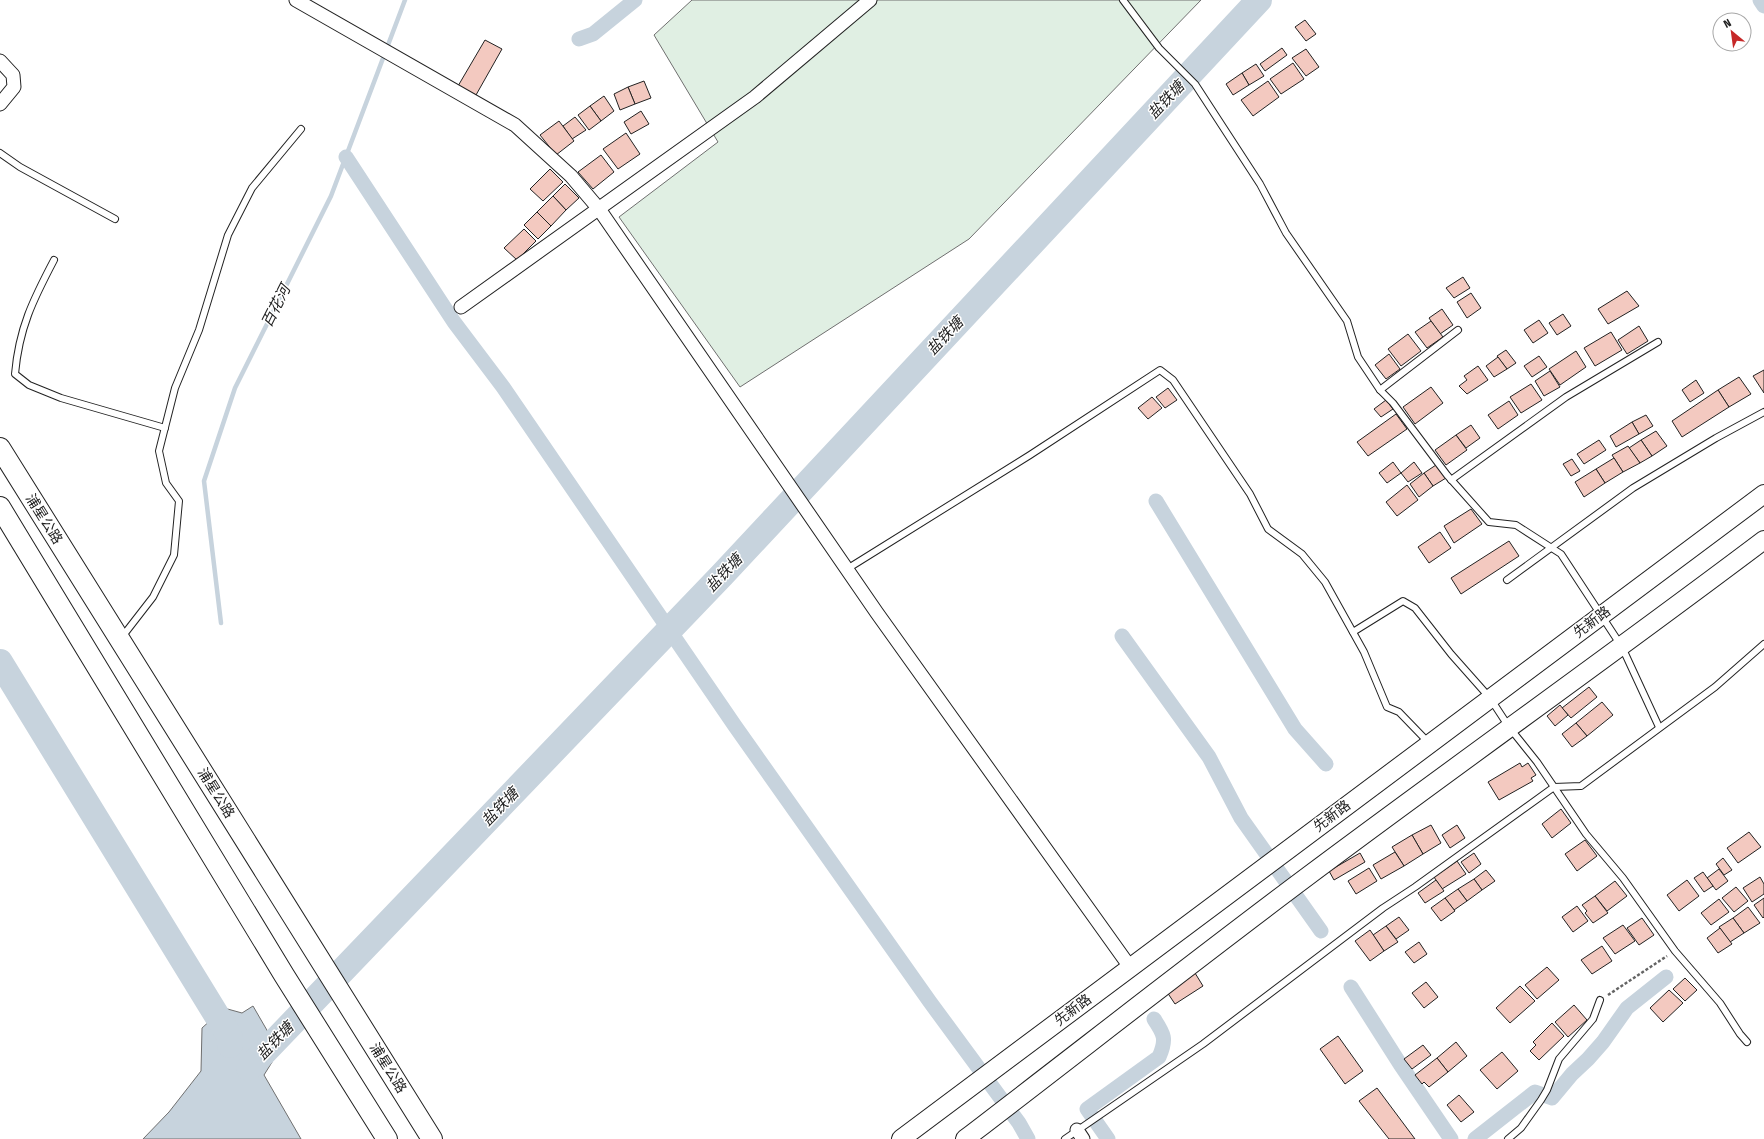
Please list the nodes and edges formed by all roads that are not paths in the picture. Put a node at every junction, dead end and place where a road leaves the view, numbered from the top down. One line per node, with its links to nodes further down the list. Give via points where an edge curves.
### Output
1 (296, 0): 8 (street, via 515,125 571,176)
2 (870, 0): 8 (street, via 756,97)
3 (1123, 0): 14 (lane, via 1159,48 1195,84 1260,184 1286,233 1346,321 1358,357)
4 (0, 60): 5 (street, via 13,75 14,87)
5 (0, 104)
6 (301, 129): 16 (lane, via 252,188 228,235 198,330 175,388)
7 (0, 153): 9 (lane, via 20,167)
8 (598, 209): 11 (street); 23 (street)
9 (115, 219)
10 (54, 260): 16 (lane, via 24,324 16,374 29,385 61,398)
11 (461, 307)
12 (1458, 330): 14 (lane)
13 (1658, 342): 18 (lane, via 1566,397)
14 (1380, 390): 18 (lane, via 1393,403)
15 (1764, 412): 22 (lane, via 1633,488)
16 (165, 428): 27 (lane, via 160,451 166,483 179,501 174,555 153,597)
17 (0, 448): 27 (main road, 浦星公路)
18 (1451, 480): 22 (lane, via 1489,522 1516,525)
19 (1764, 494): 25 (main road, 先新路)
20 (0, 507): 39 (main road, via 284,975)
21 (1764, 540): 29 (main road)
22 (1551, 547): 24 (lane); 25 (lane, via 1561,554)
23 (847, 569): 26 (lane, via 1160,370 1178,387 1250,494 1268,529 1302,554 1325,582); 35 (street)
24 (1507, 580)
25 (1602, 615): 29 (lane); 30 (main road, 先新路)
26 (1353, 632): 30 (lane, via 1403,601 1415,608); 33 (lane, via 1387,707 1398,712)
27 (120, 639): 40 (main road, 浦星公路)
28 (1764, 644): 32 (lane, via 1715,687)
29 (1622, 647): 31 (main road); 32 (lane)
30 (1490, 698): 31 (lane); 33 (main road, 先新路)
31 (1509, 727): 34 (lane); 42 (main road, via 1305,878)
32 (1659, 728): 34 (lane, via 1581,786)
33 (1429, 743): 35 (main road, 先新路)
34 (1554, 787): 37 (lane, via 1586,834 1623,878 1675,951 1720,1003); 38 (lane, via 1383,908 1203,1044 1106,1111)
35 (1130, 967): 41 (main road, 先新路)
36 (1600, 1000): 44 (lane, via 1593,1019 1559,1060 1541,1100 1521,1128)
37 (1747, 1042)
38 (1080, 1135): 43 (lane)
39 (387, 1139)
40 (432, 1139)
41 (901, 1139)
42 (965, 1139)
43 (1065, 1139)
44 (1508, 1139)

